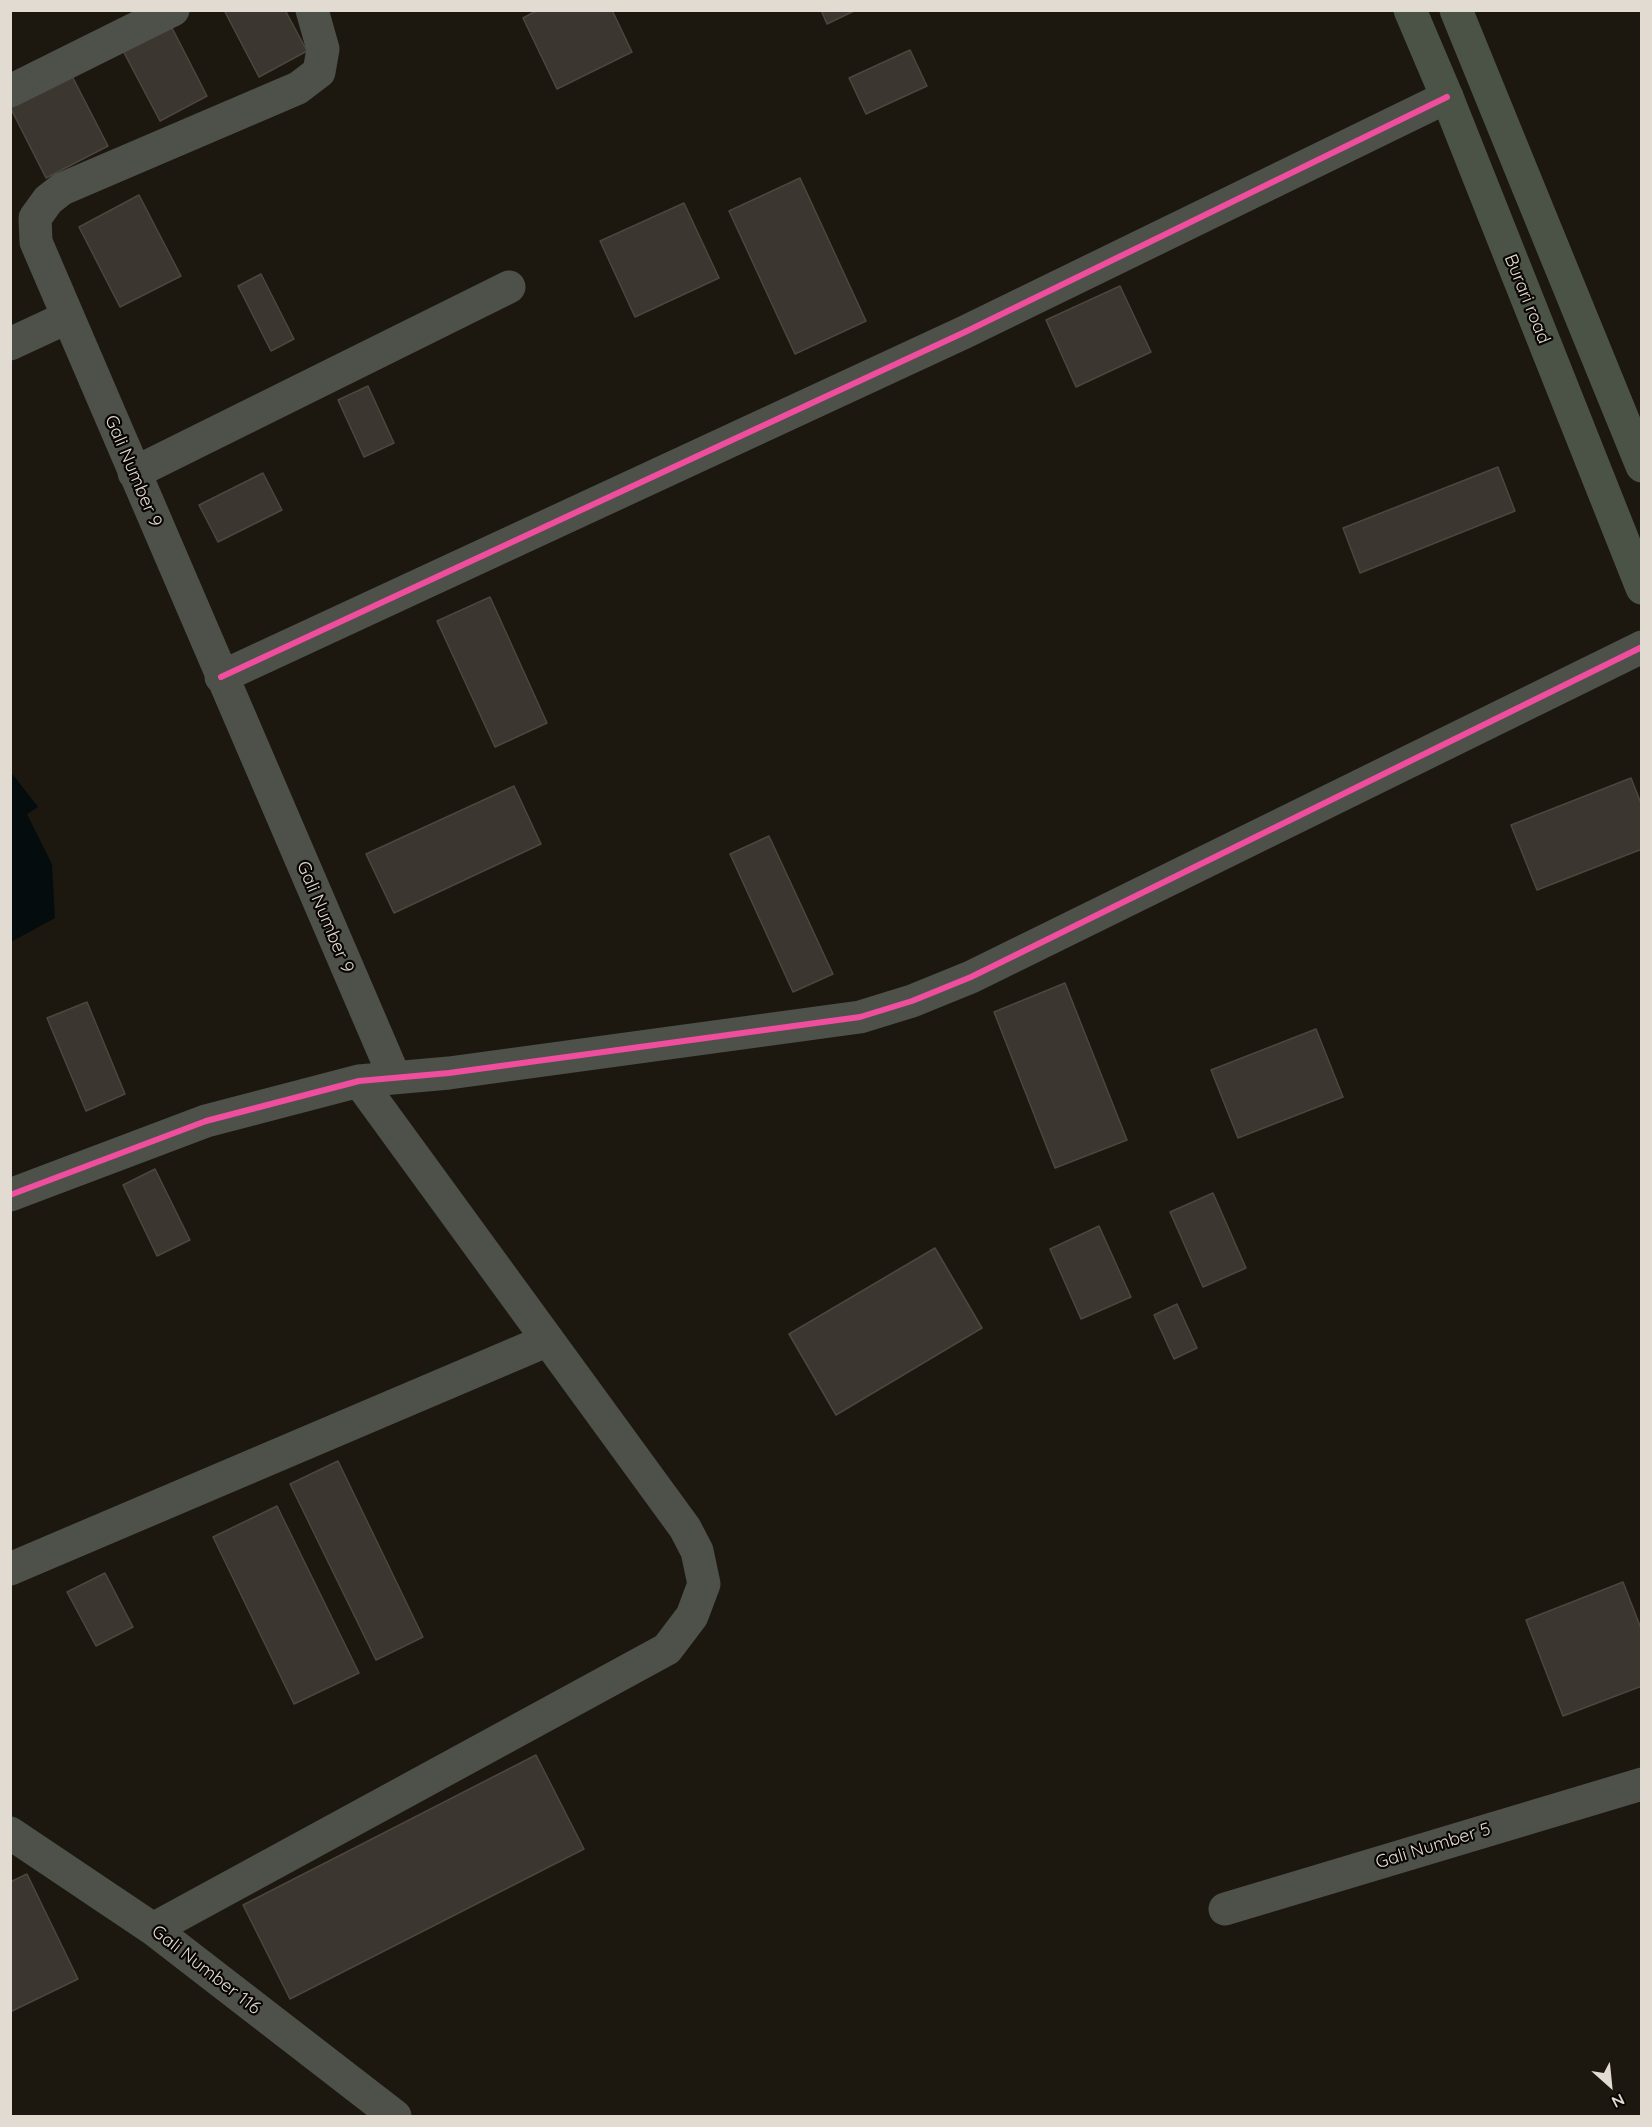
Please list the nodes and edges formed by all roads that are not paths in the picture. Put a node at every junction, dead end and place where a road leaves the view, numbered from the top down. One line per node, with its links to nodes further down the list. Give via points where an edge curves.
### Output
1 (173, 10): 5 (street)
2 (312, 10): 8 (street, Gali Number 9, via 323,50 319,72 298,88 62,189 48,200 35,218 36,242)
3 (1410, 10): 6 (main road, Burari road)
4 (1456, 10): 10 (main road)
5 (10, 91)
6 (1447, 96): 12 (main road, Burari road); 14 (street, via 965,332)
7 (509, 287): 11 (street)
8 (68, 317): 9 (street); 11 (street, Gali Number 9)
9 (10, 344)
10 (1641, 466)
11 (134, 473): 14 (street, Gali Number 9)
12 (1641, 588)
13 (1641, 647): 15 (street, via 971,977 912,1001 841,1020 449,1073)
14 (220, 677): 15 (street, Gali Number 9)
15 (394, 1076): 16 (street)
16 (359, 1082): 17 (street, via 206,1121); 18 (street)
17 (10, 1195)
18 (548, 1340): 19 (street); 23 (street, via 685,1528 697,1551 704,1584 692,1616 668,1649)
19 (10, 1569)
20 (1641, 1784): 22 (street, Gali Number 5)
21 (10, 1833): 23 (street, Gali Number 116)
22 (1225, 1909)
23 (153, 1929): 24 (street, Gali Number 116)
24 (396, 2116)

